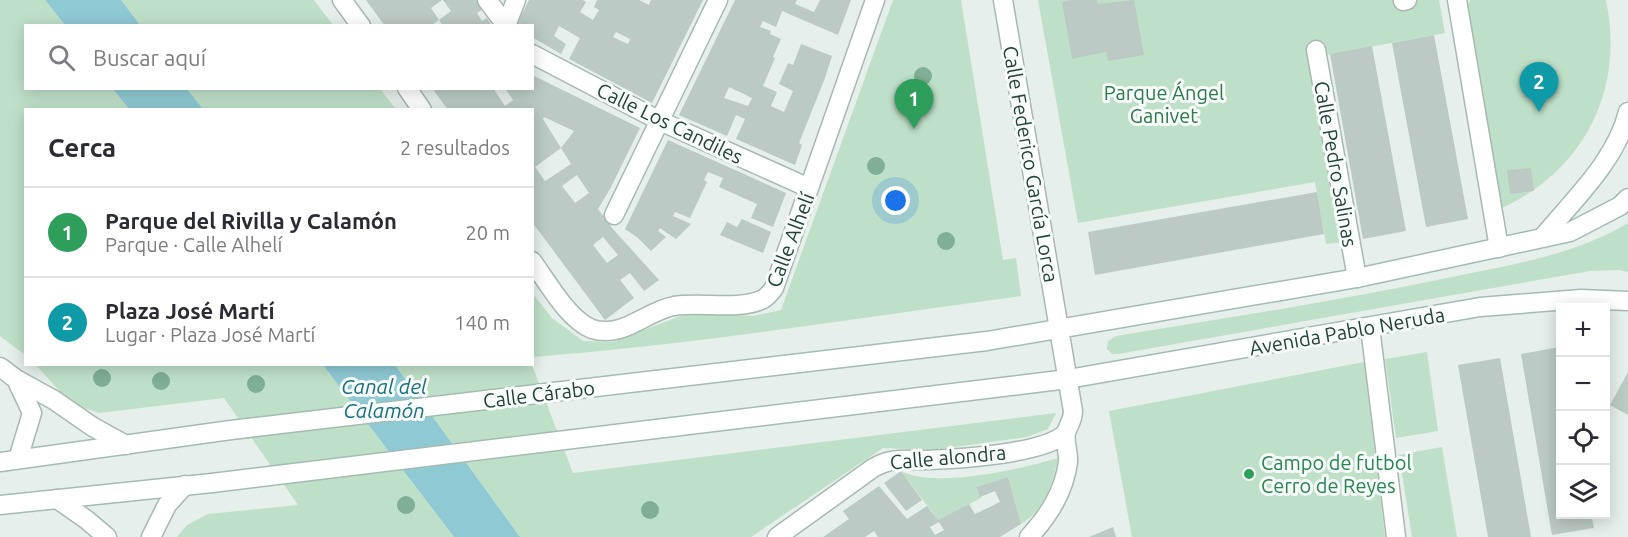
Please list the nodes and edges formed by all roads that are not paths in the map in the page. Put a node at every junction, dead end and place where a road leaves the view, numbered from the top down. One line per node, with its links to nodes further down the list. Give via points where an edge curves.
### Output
1 (342, 0): 8 (main road)
2 (487, 0): 9 (main road)
3 (516, 0): 10 (main road)
4 (717, 0): 16 (main road)
5 (875, 0): 17 (main road, Calle Alhelí)
6 (1004, 0): 26 (main road, Calle Federico García Lorca)
7 (1457, 0): 21 (main road)
8 (360, 24)
9 (505, 24)
10 (506, 24)
11 (1316, 50): 23 (main road, Calle Pedro Salinas)
12 (534, 55): 16 (main road, Calle Los Candiles)
13 (408, 90): 14 (main road)
14 (421, 108)
15 (1628, 112): 20 (main road, via 1607,158)
16 (660, 121): 17 (main road, Calle Los Candiles); 19 (main road)
17 (809, 188): 22 (main road, Calle Alhelí, via 774,288 762,300 686,304 658,310 612,331 591,328 564,306)
18 (1628, 198): 20 (main road, via 1570,232)
19 (614, 215)
20 (1542, 238): 21 (main road)
21 (1499, 248): 23 (main road)
22 (534, 264)
23 (1357, 278): 26 (main road)
24 (1628, 301): 25 (main road, Avenida Pablo Neruda, via 1581,299 1492,306)
25 (1370, 327): 29 (main road, Avenida Pablo Neruda); 40 (main road)
26 (1060, 329): 29 (main road, Calle Federico García Lorca); 31 (main road, Calle Cárabo)
27 (0, 367): 28 (main road)
28 (16, 379): 31 (main road); 32 (main road, via 32,413)
29 (1068, 379): 30 (main road, Calle Federico García Lorca, via 1073,418); 33 (main road)
30 (1066, 433): 38 (main road, Calle alondra, via 1055,440 996,454 885,461); 39 (main road, Calle Federico García Lorca, via 1068,460 1062,488 1047,517)
31 (126, 444): 32 (main road, Calle Cárabo)
32 (9, 460)
33 (185, 485): 34 (main road); 37 (main road, via 167,505)
34 (57, 499): 35 (main road); 36 (main road)
35 (0, 505)
36 (106, 537)
37 (151, 537)
38 (777, 537)
39 (1029, 537)
40 (1396, 537)

